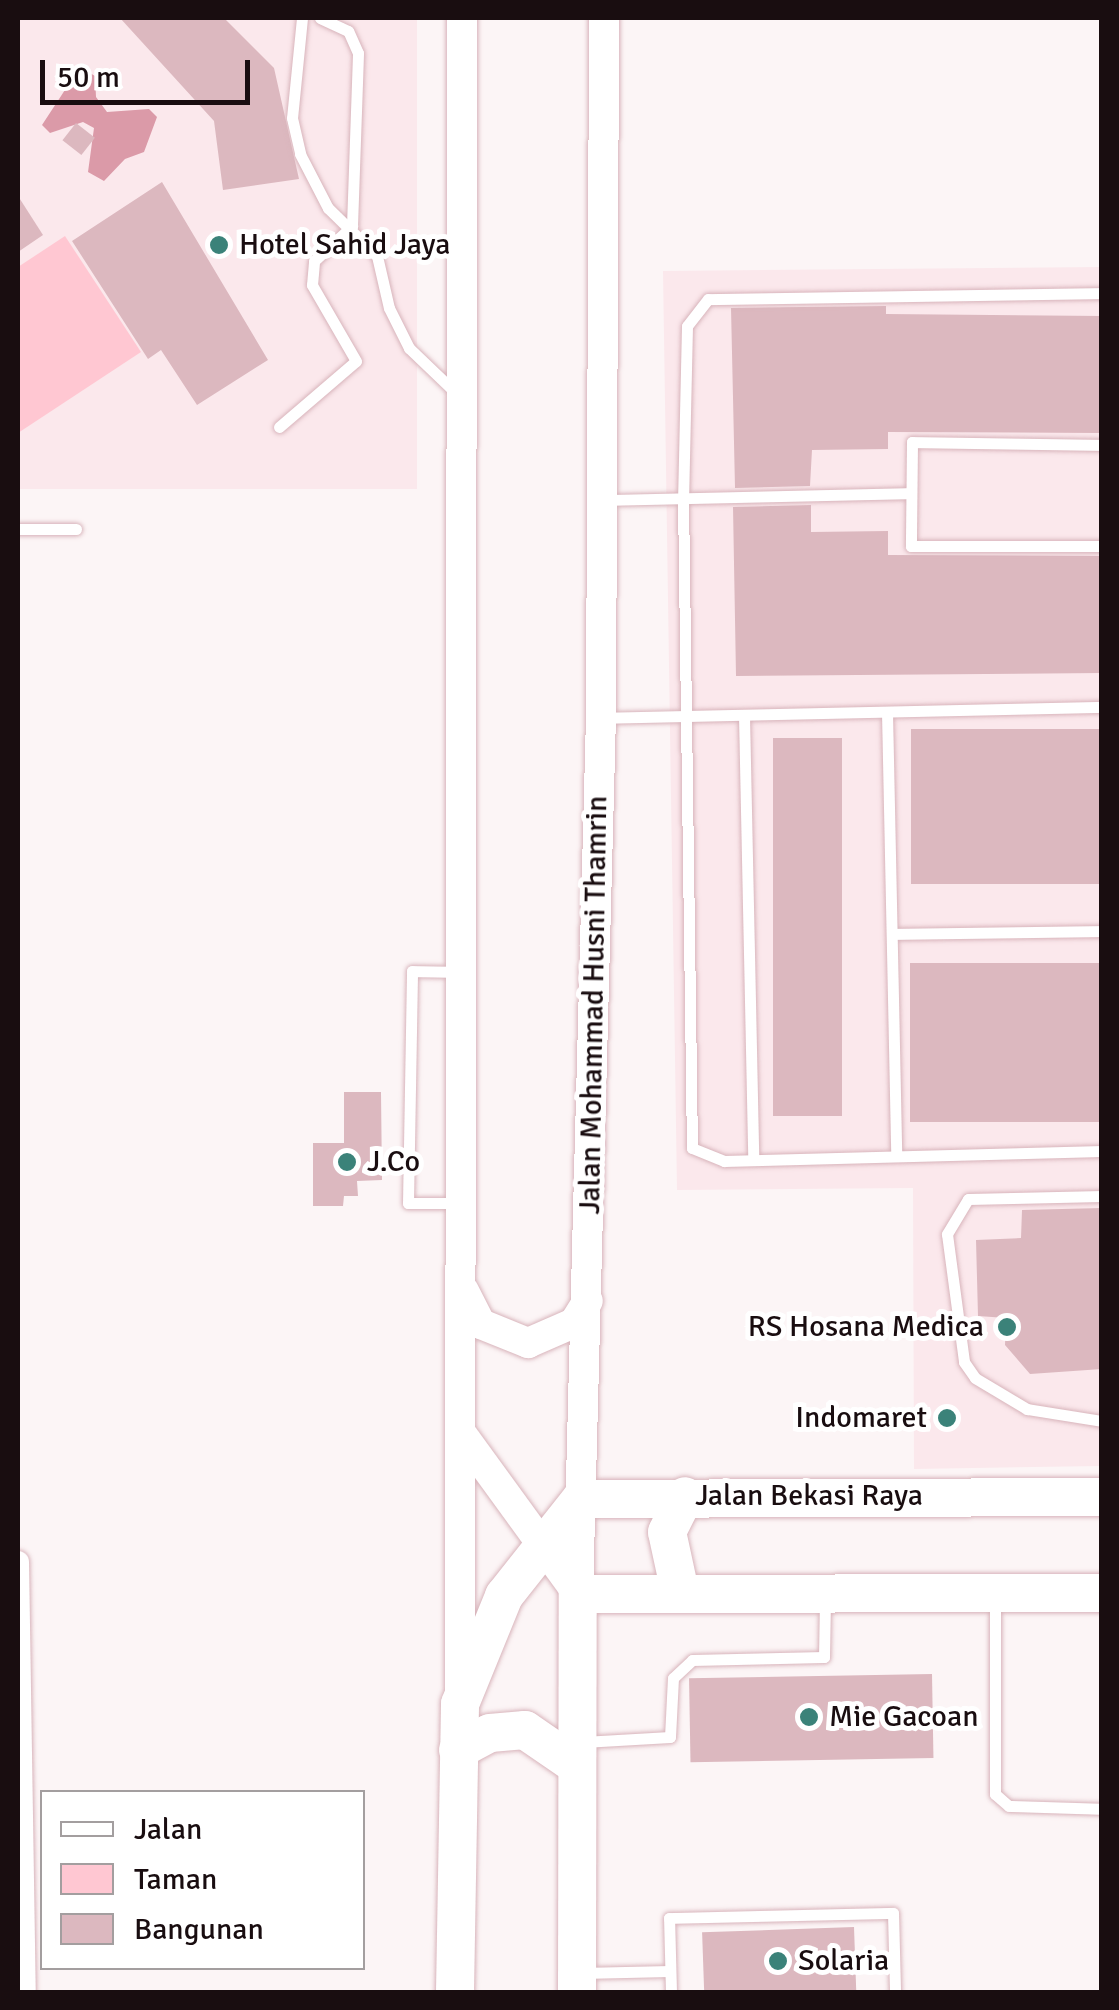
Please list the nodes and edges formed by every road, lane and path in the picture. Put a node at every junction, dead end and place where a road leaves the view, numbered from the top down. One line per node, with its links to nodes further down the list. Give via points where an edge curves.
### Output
1 (302, 18): 5 (lane, via 292,118 300,154 328,208)
2 (320, 18): 5 (lane, via 348,30 358,53)
3 (462, 18): 7 (street)
4 (604, 18): 12 (street, Jalan Mohammad Husni Thamrin)
5 (352, 226): 7 (lane, via 378,256 388,308 409,348); 8 (lane, via 320,252 312,285 356,361)
6 (1102, 293): 11 (lane, via 708,300 688,326)
7 (461, 398): 23 (street)
8 (279, 427)
9 (1102, 445): 10 (lane, via 912,442)
10 (911, 493): 11 (lane); 15 (lane, via 911,546)
11 (683, 498): 12 (lane); 19 (lane)
12 (602, 500): 20 (street, Jalan Mohammad Husni Thamrin)
13 (18, 528): 14 (lane)
14 (76, 529)
15 (1102, 546)
16 (1102, 707): 17 (lane)
17 (886, 712): 18 (lane); 22 (lane)
18 (744, 715): 19 (lane); 26 (lane)
19 (686, 716): 20 (lane); 26 (lane, via 692,1148 706,1159)
20 (601, 718): 30 (street, Jalan Mohammad Husni Thamrin)
21 (1102, 932): 22 (lane)
22 (892, 934): 25 (lane)
23 (462, 972): 28 (street); 28 (lane, via 412,970 408,1203)
24 (1102, 1150): 25 (lane)
25 (896, 1154): 26 (lane)
26 (753, 1160)
27 (1102, 1196): 31 (lane, via 968,1200 947,1234 964,1362 975,1378 1027,1409)
28 (462, 1204): 29 (street)
29 (462, 1277): 30 (street, via 481,1324 515,1341 553,1338); 32 (street)
30 (588, 1301): 35 (street, Jalan Mohammad Husni Thamrin)
31 (1102, 1420)
32 (460, 1433): 36 (street); 43 (street)
33 (685, 1496): 34 (main road, Jalan Bekasi Raya); 35 (main road, Jalan Bekasi Raya); 38 (main road, via 668,1532)
34 (1102, 1497)
35 (581, 1499): 36 (main road); 41 (street, Jalan Mohammad Husni Thamrin)
36 (539, 1549): 41 (street); 43 (main road, via 504,1596)
37 (18, 1562): 49 (street)
38 (680, 1592): 39 (main road); 41 (main road)
39 (825, 1592): 42 (main road); 45 (lane, via 824,1658 692,1660 673,1678 670,1737)
40 (1102, 1593): 42 (main road)
41 (578, 1594): 45 (main road, Jalan Mohammad Husni Thamrin)
42 (995, 1594): 46 (lane, via 995,1794 1009,1806)
43 (460, 1704): 44 (main road)
44 (458, 1750): 45 (main road, via 490,1733 525,1730); 50 (main road)
45 (573, 1753): 48 (main road, Jalan Mohammad Husni Thamrin)
46 (1102, 1810)
47 (670, 1971): 48 (lane); 51 (lane); 52 (lane, via 668,1918 893,1913)
48 (577, 1983)
49 (25, 1992)
50 (454, 1992)
51 (671, 1992)
52 (895, 1992)

